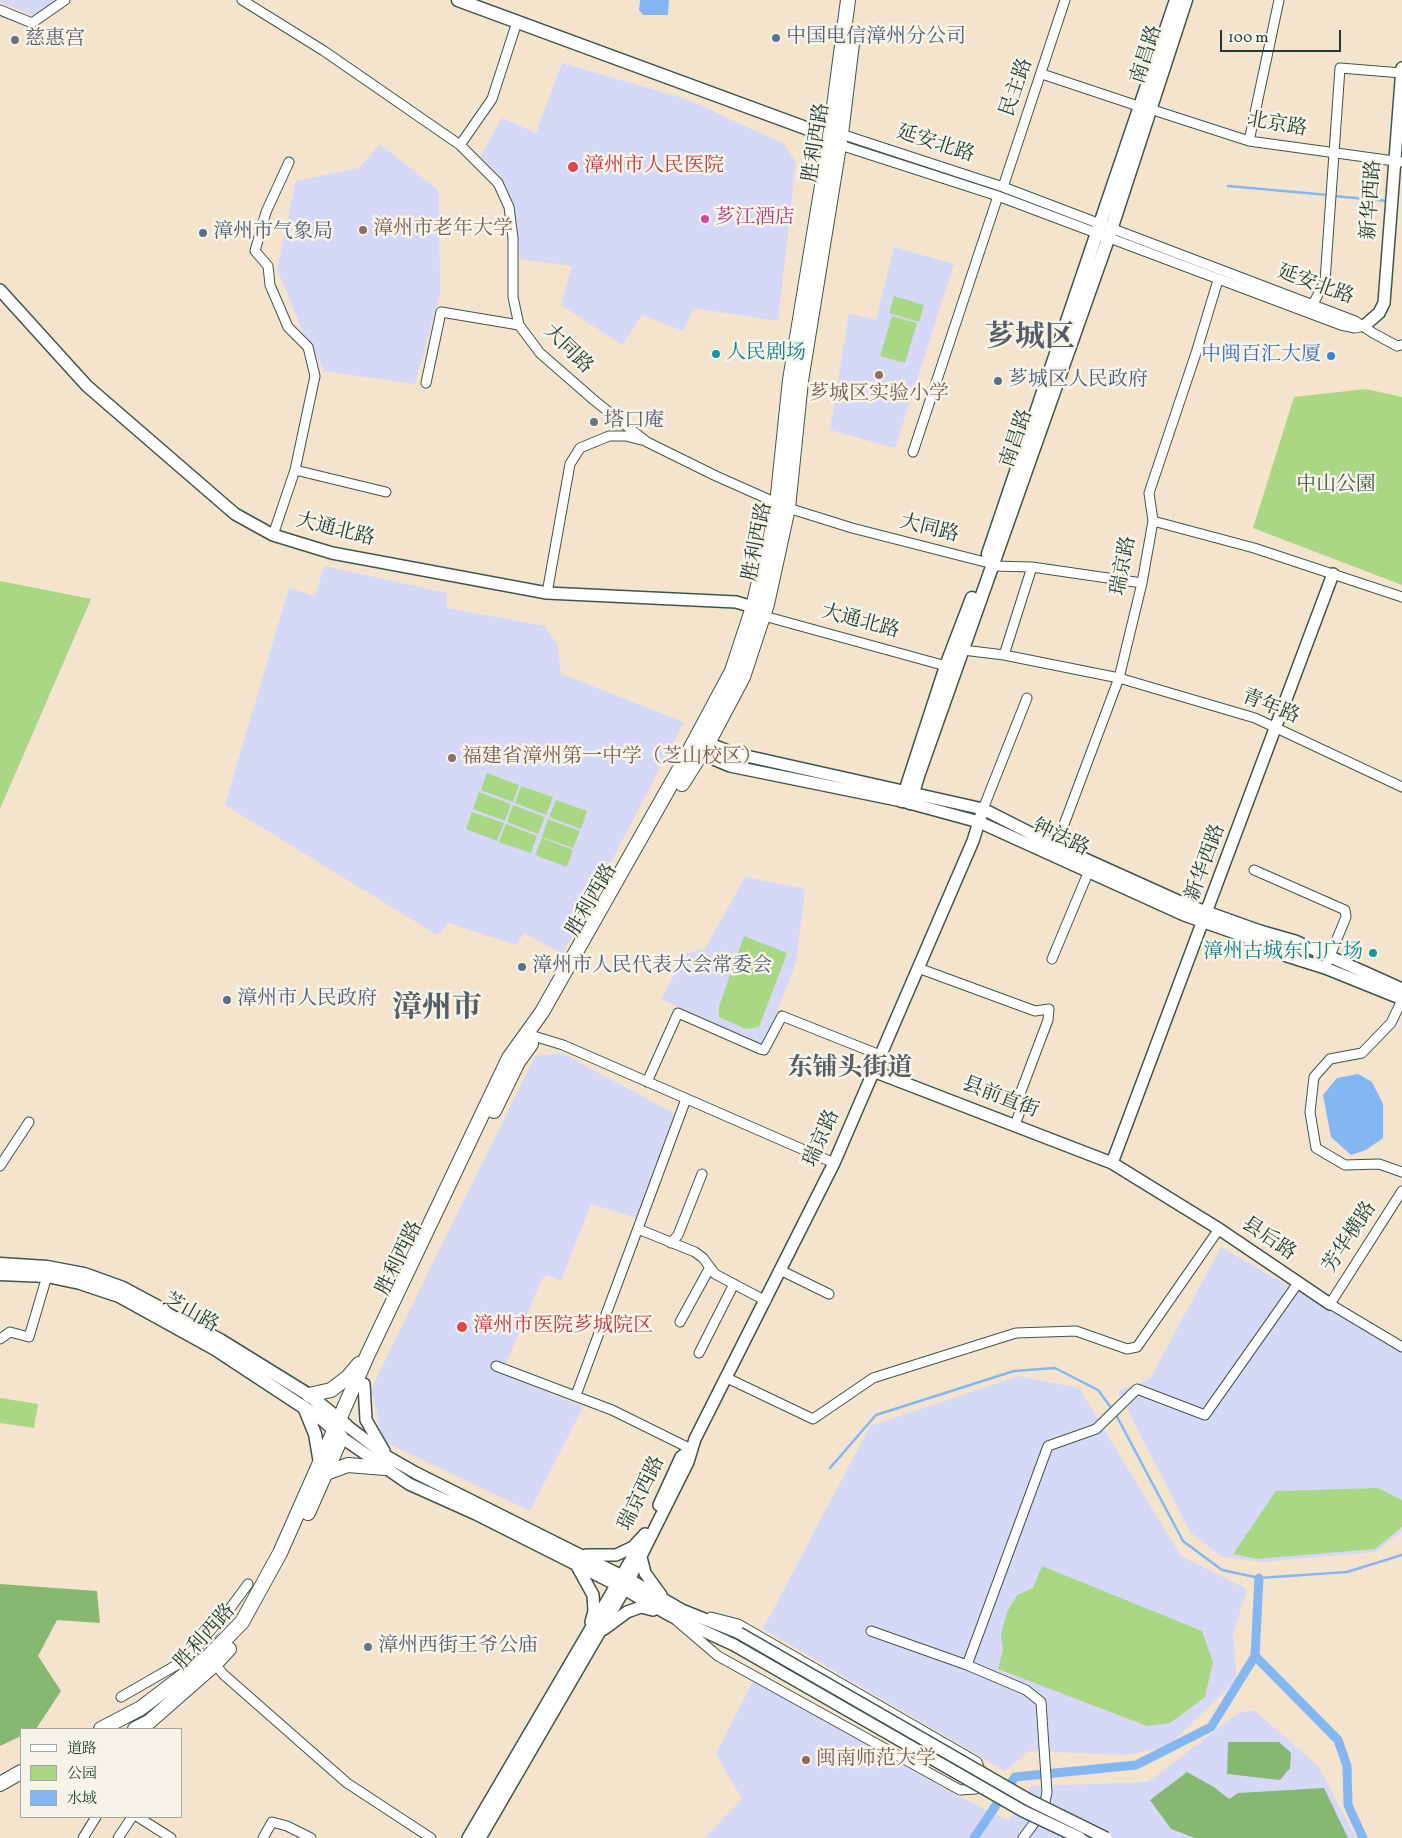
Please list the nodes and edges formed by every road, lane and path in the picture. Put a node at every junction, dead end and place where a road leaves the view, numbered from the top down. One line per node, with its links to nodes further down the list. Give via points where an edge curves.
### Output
1 (65, 0): 11 (street, via 32,23)
2 (242, 0): 10 (street, 大同路)
3 (458, 0): 12 (main road, 延安北路)
4 (848, 0): 17 (main road, 胜利西路)
5 (857, 0): 17 (main road, 胜利西路)
6 (1065, 0): 15 (street, 民主路)
7 (1176, 0): 16 (main road, 南昌路)
8 (1186, 0): 16 (main road, 南昌路)
9 (1279, 0): 18 (street)
10 (257, 4): 19 (street, 大同路)
11 (0, 10)
12 (517, 22): 17 (main road, 延安北路); 19 (street, via 492,99)
13 (1402, 68): 14 (street, 新华西路)
14 (1402, 73): 20 (street, via 1340,68); 22 (street, 新华西路)
15 (1042, 74): 16 (street, 北京路); 23 (street, 民主路)
16 (1145, 108): 18 (street, 北京路); 25 (main road, 南昌路)
17 (836, 139): 23 (street, 延安北路); 24 (street, 延安北路); 37 (main road, 胜利西路)
18 (1249, 141): 20 (street, 北京路)
19 (460, 145): 29 (street, 大同路, via 498,183 509,207 513,238 513,297)
20 (1335, 154): 22 (street, 北京路); 28 (street, via 1325,281)
21 (289, 162): 35 (street, via 266,212 255,251 268,266 270,285 288,327 308,347 315,376)
22 (1398, 162): 30 (street, 新华西路, via 1384,303 1379,313)
23 (1003, 187): 25 (street, 延安北路)
24 (998, 196): 25 (street, 延安北路); 34 (street)
25 (1104, 232): 26 (street, 延安北路); 28 (street, 延安北路); 40 (main road, 南昌路)
26 (1218, 280): 30 (street, 延安北路, via 1341,325); 38 (street, 瑞京路, via 1149,493)
27 (0, 290): 39 (street, 大通北路, via 87,386 235,514)
28 (1312, 306): 30 (street, 延安北路)
29 (519, 325): 32 (street, via 441,312); 33 (street, 大同路, via 540,353)
30 (1364, 326): 31 (street, via 1397,346)
31 (1402, 345)
32 (426, 382)
33 (647, 442): 37 (street, 大同路); 44 (street, via 626,436 609,436 580,448 570,464)
34 (913, 452)
35 (295, 470): 36 (street); 39 (street)
36 (386, 492)
37 (782, 506): 40 (street, 大同路); 46 (main road); 47 (main road, 胜利西路)
38 (1153, 521): 42 (street, via 1254,548); 43 (street, 瑞京路)
39 (273, 535): 44 (street, 大通北路, via 332,553)
40 (989, 564): 41 (street, 大同路); 48 (main road, 南昌路); 50 (main road, 南昌路)
41 (1032, 567): 43 (street, 大同路); 49 (street)
42 (1333, 574): 45 (street); 53 (street, 新华西路)
43 (1142, 583): 51 (street, 瑞京路)
44 (547, 593): 46 (street, 大通北路, via 736,602)
45 (1402, 597)
46 (753, 607): 54 (main road, via 732,671)
47 (764, 616): 50 (street, 大通北路); 54 (main road, 胜利西路, via 743,677)
48 (963, 650): 49 (street, 青年路); 57 (main road, 南昌路)
49 (1004, 655): 51 (street, 青年路)
50 (946, 666): 57 (main road, 南昌路)
51 (1119, 678): 53 (street, 青年路); 60 (street, 瑞京路)
52 (1027, 698): 58 (street)
53 (1277, 727): 56 (street, 青年路); 63 (street, 新华西路)
54 (704, 739): 55 (main road, 胜利西路); 57 (street, 钟法路, via 733,753)
55 (695, 751): 57 (street, 钟法路, via 730,766); 69 (main road, 胜利西路)
56 (1402, 787)
57 (907, 797): 58 (street, 钟法路); 59 (street, 钟法路)
58 (983, 809): 59 (street, 瑞京路); 60 (street, 钟法路)
59 (979, 822): 60 (street, 钟法路); 66 (street, 瑞京路)
60 (1054, 851): 62 (street, 钟法路); 63 (street, 钟法路)
61 (1254, 870): 65 (street, via 1345,910 1346,917)
62 (1088, 873): 63 (street, 钟法路, via 1184,915); 64 (street)
63 (1206, 917): 65 (street, 钟法路, via 1287,956); 65 (street, 钟法路, via 1295,940); 77 (street, 新华西路)
64 (1052, 959)
65 (1327, 963): 67 (street, 钟法路); 68 (street, 钟法路)
66 (918, 968): 70 (street, 瑞京路); 75 (street, via 1035,1010 1049,1010 1020,1094 1023,1103)
67 (1402, 989)
68 (1402, 999): 79 (street, via 1391,1023 1362,1053 1330,1059 1314,1077 1310,1112 1316,1148 1345,1166 1379,1164)
69 (532, 1035): 72 (street, via 563,1045); 99 (main road, via 509,1058); 102 (main road, 胜利西路)
70 (880, 1055): 71 (street, 瑞京路); 72 (street, via 782,1016 764,1050 678,1013)
71 (873, 1071): 75 (street, 县前直街); 76 (street, 瑞京路)
72 (646, 1082): 73 (street)
73 (686, 1099): 76 (street); 82 (street)
74 (29, 1122): 78 (street)
75 (1014, 1125): 77 (street, 县前直街)
76 (834, 1163): 87 (street, 瑞京路)
77 (1112, 1163): 83 (street, 县后路)
78 (0, 1166)
79 (1402, 1172)
80 (702, 1174): 84 (street, via 678,1235)
81 (1402, 1191): 94 (street, 芳华横路)
82 (638, 1229): 84 (street); 103 (street)
83 (1219, 1229): 90 (street, 县后路); 101 (street, via 1137,1347 1127,1349 1076,1332 1016,1333 873,1378 813,1419)
84 (671, 1243): 86 (street, via 695,1252 704,1258)
85 (0, 1264): 104 (main road, via 47,1267 84,1274 123,1288 220,1340)
86 (709, 1268): 91 (street); 95 (street)
87 (782, 1271): 92 (street); 93 (street, 瑞京路)
88 (0, 1274): 89 (main road, 芝山路)
89 (47, 1276): 96 (street, via 29,1337 10,1332); 104 (main road, 芝山路, via 119,1296)
90 (1298, 1283): 94 (street, 县后路); 122 (street, via 1205,1414 1137,1389 1096,1429 1048,1446)
91 (734, 1284): 93 (street); 98 (street)
92 (829, 1294)
93 (766, 1301): 101 (street, 瑞京路)
94 (1330, 1304): 97 (street, 县后路)
95 (680, 1322)
96 (0, 1339)
97 (1402, 1347)
98 (699, 1353)
99 (368, 1354): 104 (main road, via 348,1377 331,1390); 105 (main road)
100 (496, 1366): 103 (street)
101 (727, 1378): 106 (street, 瑞京路)
102 (364, 1384): 105 (main road, 胜利西路); 107 (street, via 366,1420)
103 (576, 1395): 106 (street)
104 (306, 1401): 105 (main road); 108 (main road)
105 (340, 1428): 107 (street); 108 (main road, 胜利西路)
106 (691, 1449): 109 (street, 瑞京西路, via 681,1457); 110 (street, 瑞京西路, via 688,1462)
107 (387, 1463): 108 (main road); 111 (street, via 410,1484)
108 (323, 1468): 120 (main road, via 242,1622); 121 (main road, 胜利西路, via 299,1532 248,1628)
109 (645, 1534): 111 (street, via 633,1547 616,1555); 112 (street, 瑞京西路)
110 (641, 1557): 112 (street, 瑞京西路); 115 (street, via 645,1572)
111 (578, 1560): 112 (street); 119 (street, via 594,1595 594,1611)
112 (623, 1583): 115 (street); 117 (street, 瑞京西路); 119 (street, 瑞京西路)
113 (248, 1584): 118 (street)
114 (682, 1610): 115 (street); 115 (street, via 738,1624 977,1762 983,1778 976,1789 960,1790 718,1656); 146 (street, bridge, via 739,1633 1029,1800)
115 (669, 1611): 117 (street, via 642,1607 627,1612); 145 (street, bridge, via 1024,1811)
116 (871, 1631): 122 (street)
117 (600, 1632): 143 (street, 瑞京西路)
118 (212, 1633): 120 (street); 123 (street, via 180,1663)
119 (587, 1634): 142 (street, 瑞京西路)
120 (223, 1644): 121 (main road)
121 (212, 1660): 124 (main road, via 141,1708); 125 (main road, 胜利西路, via 149,1722); 141 (street, via 222,1674 347,1783)
122 (967, 1665): 144 (street, via 1026,1690 1041,1702 1047,1792 1043,1811)
123 (121, 1697)
124 (103, 1728)
125 (136, 1728)
126 (20, 1773): 128 (main road)
127 (20, 1783): 129 (main road)
128 (0, 1784)
129 (0, 1793)
130 (95, 1818): 135 (street)
131 (131, 1818): 136 (street)
132 (140, 1818): 133 (street)
133 (157, 1829): 137 (street); 138 (street)
134 (292, 1834): 139 (street, via 272,1822); 140 (street)
135 (82, 1838)
136 (118, 1838)
137 (151, 1838)
138 (171, 1838)
139 (263, 1838)
140 (311, 1838)
141 (431, 1838)
142 (468, 1838)
143 (480, 1838)
144 (1023, 1838)
145 (1080, 1838)
146 (1106, 1838)

